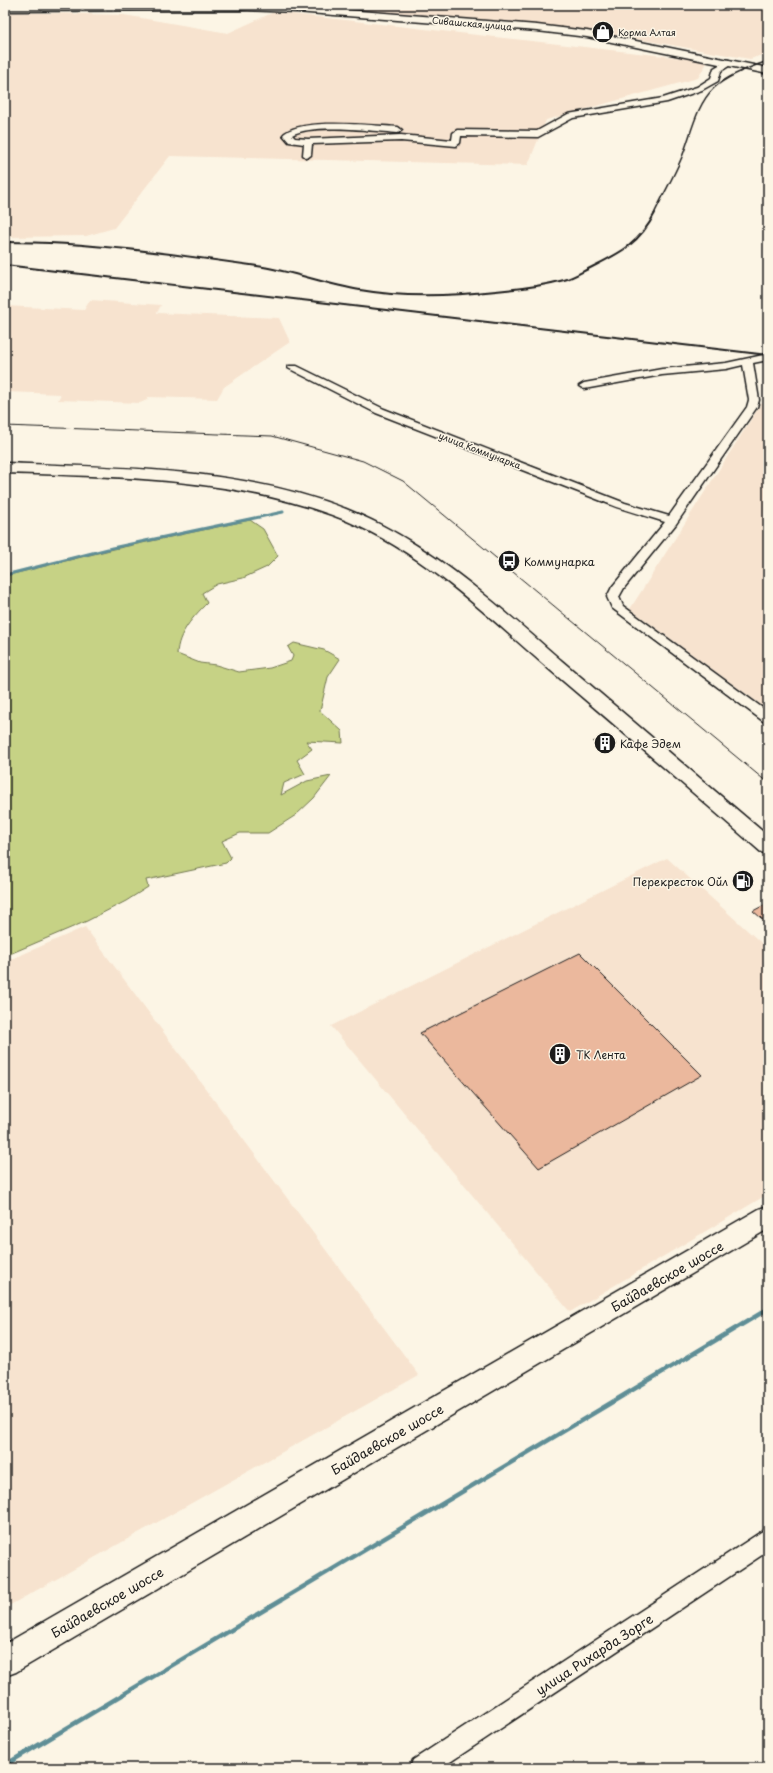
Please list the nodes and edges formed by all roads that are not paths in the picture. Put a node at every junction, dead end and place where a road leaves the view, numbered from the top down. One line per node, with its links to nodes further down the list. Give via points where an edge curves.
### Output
1 (244, 6): 2 (main road, Сивашская улица); 3 (main road, Сивашская улица, via 537,28 587,34)
2 (5, 8)
3 (731, 62): 4 (main road, Сивашская улица); 6 (street, via 717,70 715,79 706,86 680,97 571,116 538,134)
4 (768, 71)
5 (421, 132): 6 (street); 7 (street); 8 (street, via 369,127 296,130 287,135 292,140)
6 (450, 133): 7 (street, via 456,144)
7 (405, 139): 8 (street)
8 (308, 142): 9 (street)
9 (307, 155)
10 (768, 357): 11 (street)
11 (748, 362): 13 (street, via 707,369 662,372); 16 (street, via 754,400 752,407)
12 (292, 368): 16 (street, улица Коммунарка, via 380,411 620,505)
13 (584, 386)
14 (5, 460): 18 (main road, via 182,470 229,476 312,494 392,526 438,556 483,591)
15 (5, 468): 19 (main road, via 177,477 247,487 306,501 385,532 478,598)
16 (672, 521): 17 (street, via 618,587 613,598 618,608)
17 (768, 718)
18 (768, 834)
19 (768, 847)
20 (768, 1216): 22 (main road, Байдаевское шоссе)
21 (768, 1539): 23 (street, улица Рихарда Зорге)
22 (5, 1661)
23 (421, 1768)

